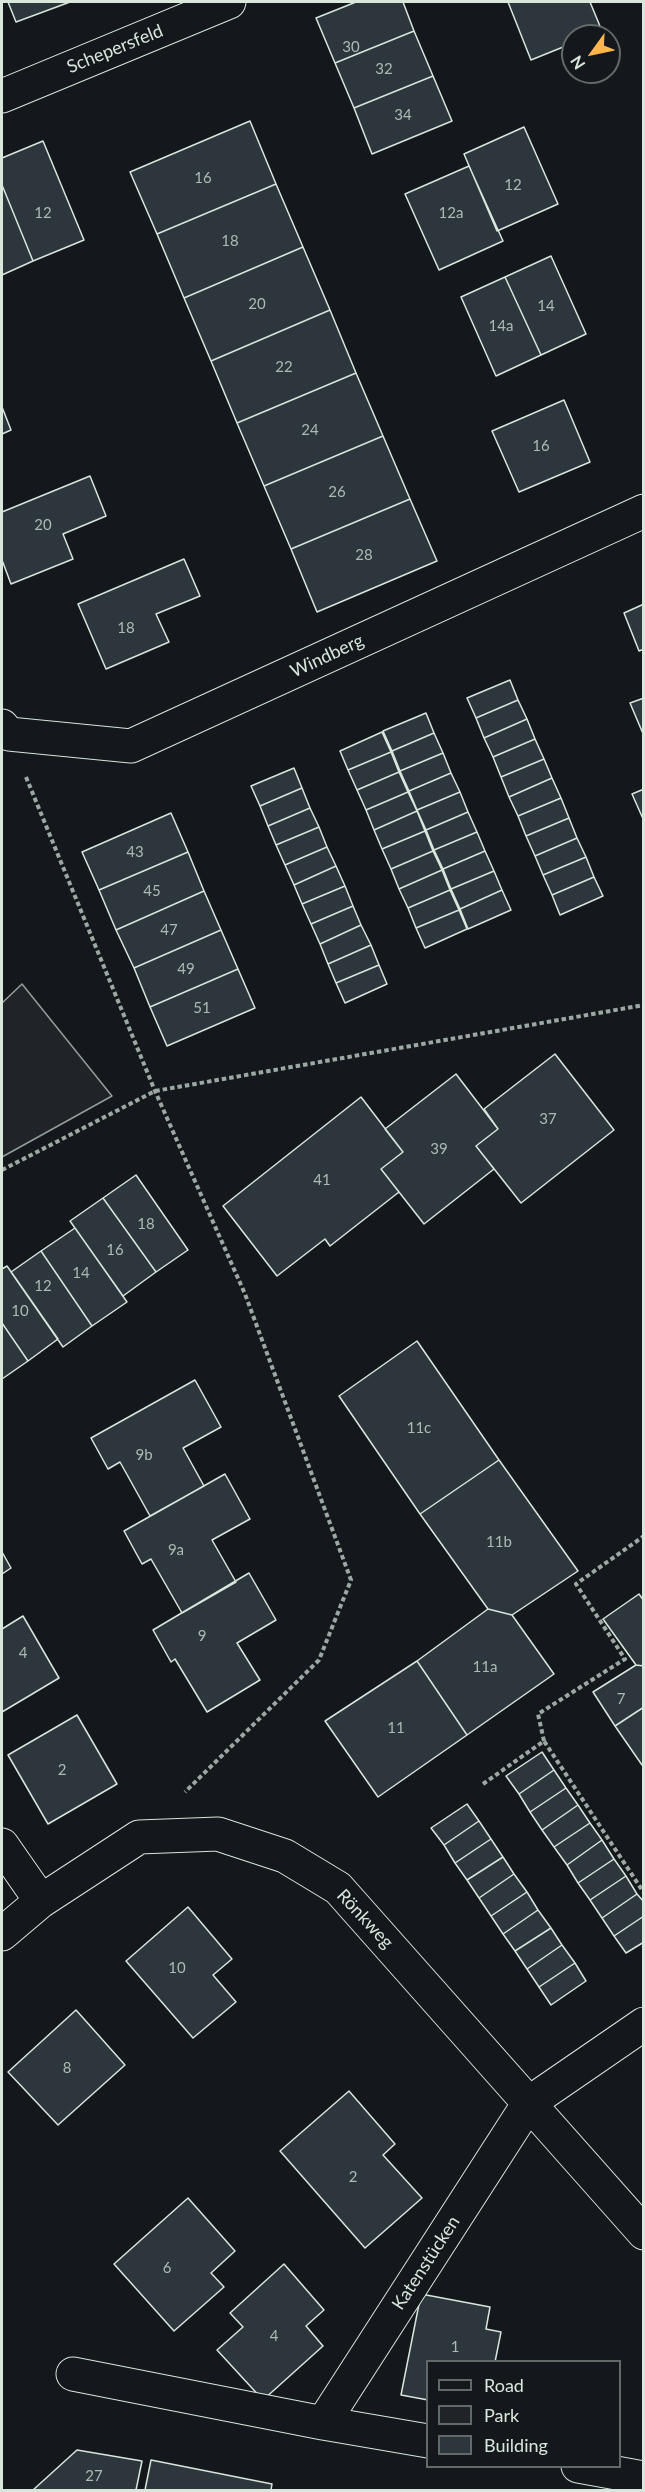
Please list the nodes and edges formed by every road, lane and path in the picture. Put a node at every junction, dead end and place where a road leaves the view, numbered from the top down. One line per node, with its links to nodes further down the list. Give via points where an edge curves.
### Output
1 (229, 2): 2 (street, Schepersfeld)
2 (2, 96)
3 (644, 511): 4 (street, Windberg, via 131,746)
4 (5, 730): 6 (path)
5 (644, 1005): 6 (path)
6 (155, 1091): 7 (path); 11 (path, via 245,1294 351,1580 319,1660)
7 (2, 1170)
8 (644, 1536): 9 (path, via 576,1584 625,1659 538,1714)
9 (544, 1741): 10 (path); 13 (path)
10 (483, 1784)
11 (139, 1837): 14 (street); 17 (street, Rönkweg, via 218,1834 285,1856 338,1888)
12 (2, 1845): 14 (street)
13 (644, 1893)
14 (41, 1901): 15 (street)
15 (2, 1934)
16 (644, 2024): 17 (street)
17 (529, 2103): 18 (street, Rönkweg); 20 (street, Katenstücken)
18 (644, 2234)
19 (73, 2374): 20 (street)
20 (323, 2423): 21 (street)
21 (426, 2441)
22 (589, 2468): 23 (street)
23 (644, 2478)

